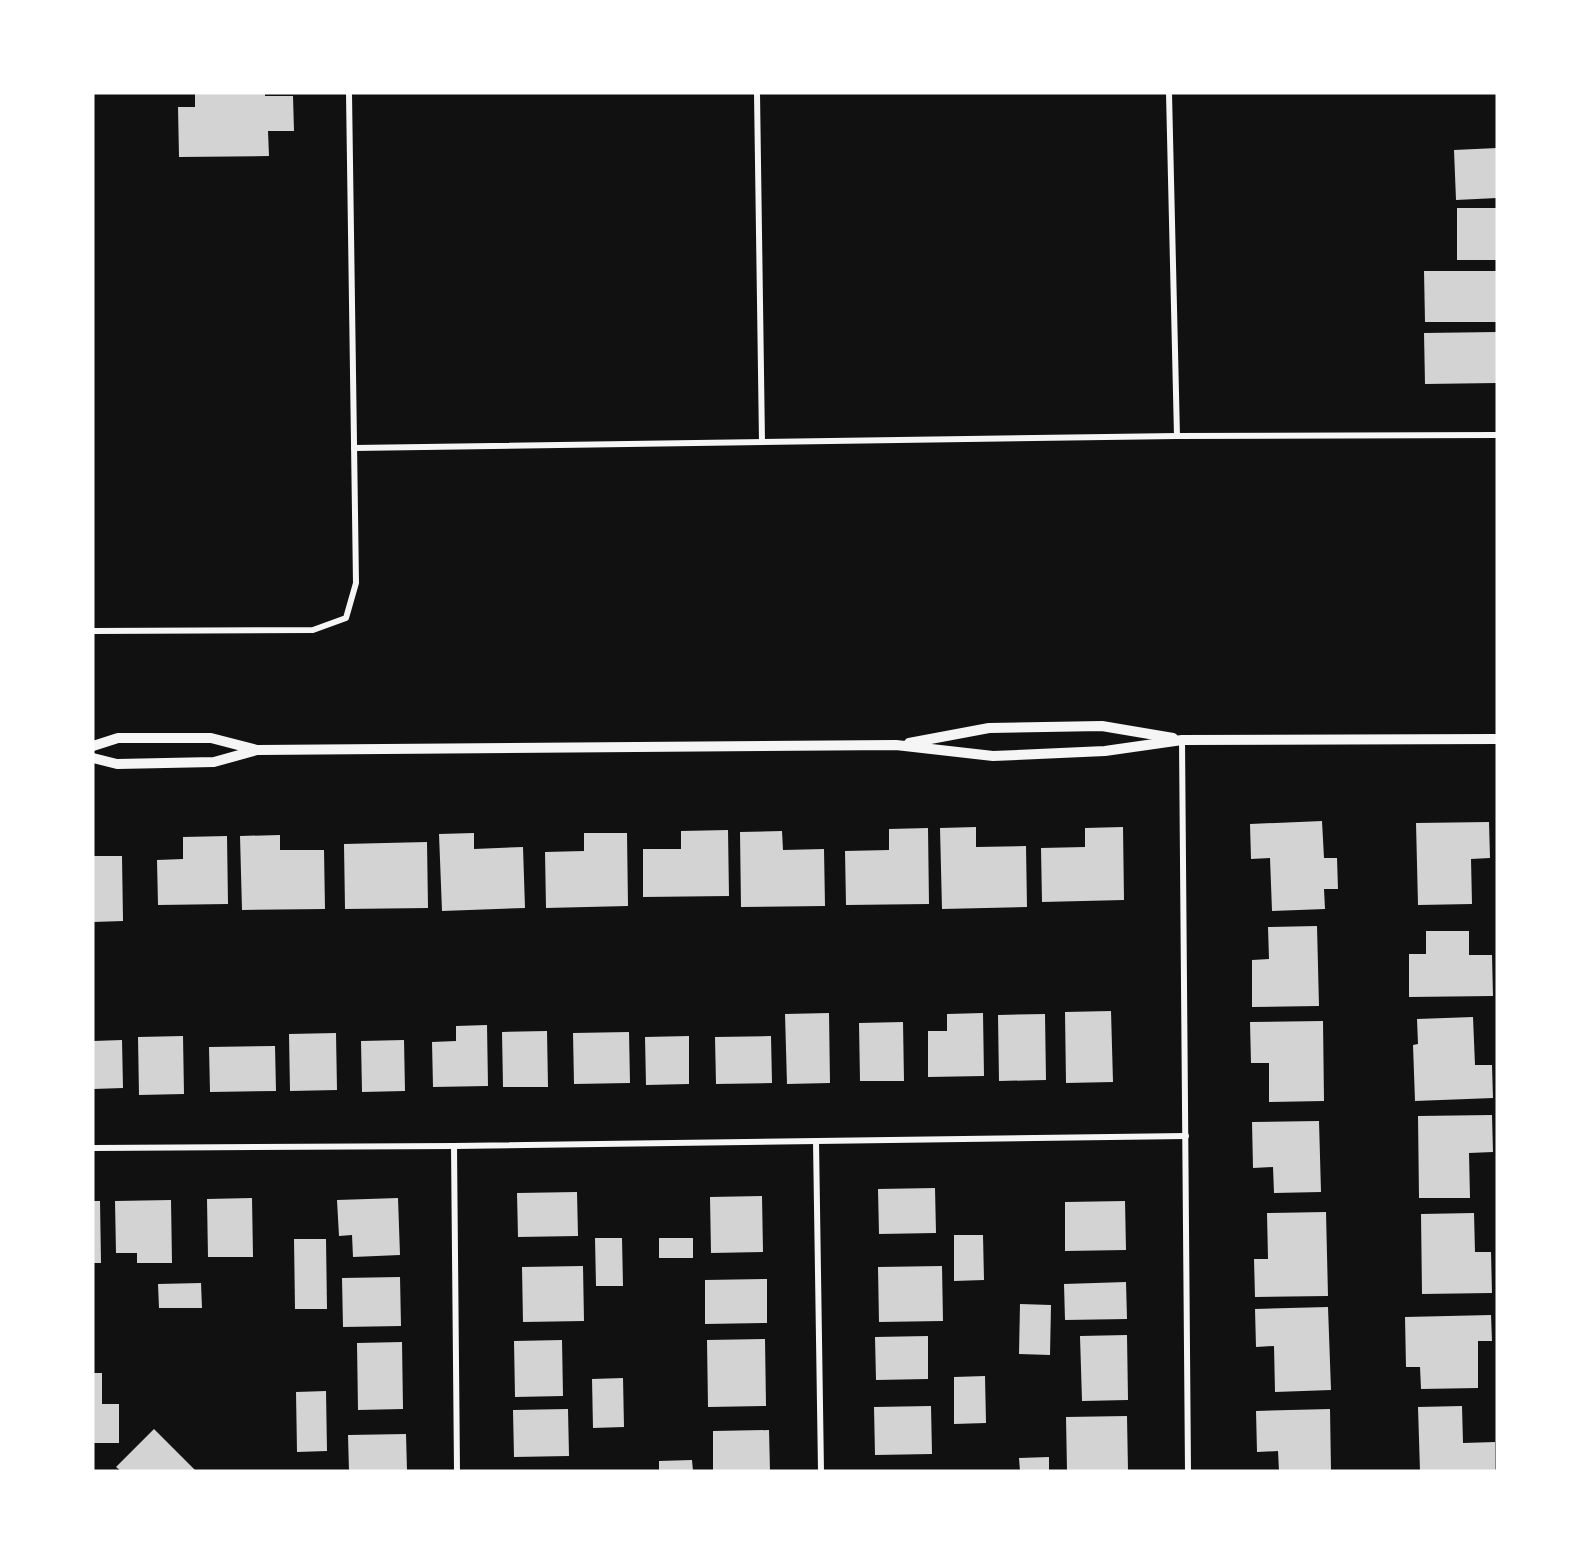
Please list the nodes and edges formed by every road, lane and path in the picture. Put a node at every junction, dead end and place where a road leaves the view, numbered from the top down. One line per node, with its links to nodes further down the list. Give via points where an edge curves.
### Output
1 (349, 93): 7 (street)
2 (757, 93): 6 (street)
3 (1169, 93): 5 (street)
4 (1497, 435): 5 (street)
5 (1177, 436): 6 (street)
6 (762, 442): 7 (street)
7 (354, 448): 8 (street, via 357,583 346,618 313,630)
8 (93, 631)
9 (1497, 739): 10 (street)
10 (1182, 740): 11 (street, via 1105,751 993,756); 11 (street, via 1102,726 1001,727); 15 (street)
11 (896, 745): 13 (street)
12 (93, 746): 13 (street, via 118,738 211,738)
13 (257, 750): 14 (street, via 214,762 117,764)
14 (93, 758)
15 (1186, 1137): 16 (street); 21 (street)
16 (816, 1141): 17 (street); 20 (street)
17 (454, 1146): 18 (street); 19 (street)
18 (93, 1148)
19 (457, 1471)
20 (821, 1471)
21 (1188, 1471)

